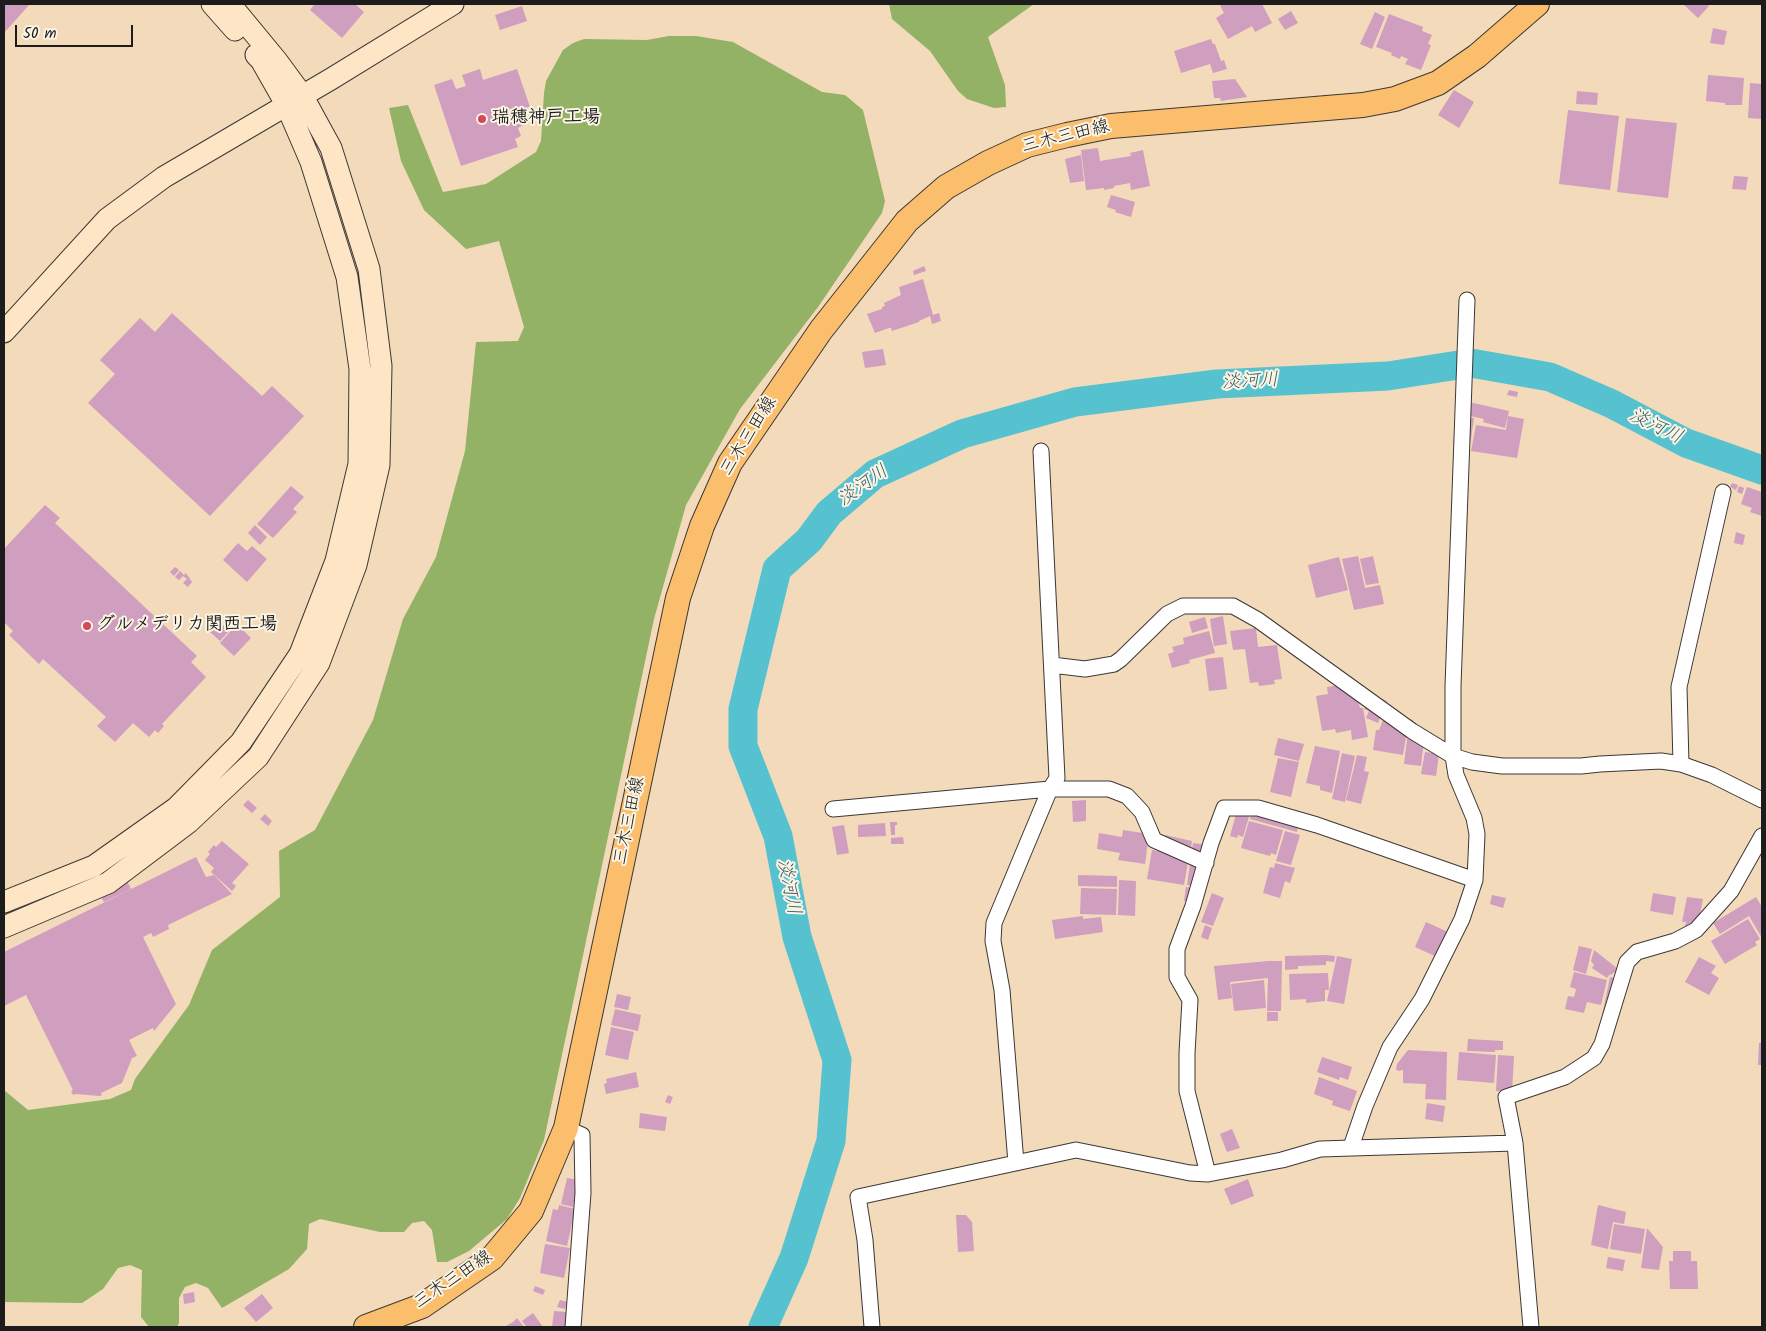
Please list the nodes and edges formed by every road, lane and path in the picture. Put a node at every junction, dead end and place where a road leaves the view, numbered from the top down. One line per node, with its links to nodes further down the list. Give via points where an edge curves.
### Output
1 (212, 4): 5 (street)
2 (230, 4): 5 (street, via 277,61)
3 (451, 4): 5 (street)
4 (1537, 4): 21 (main road, 三木三田線, via 1477,56 1438,83 1395,99 1363,105 1111,126 1027,145 946,187 907,221 821,330 730,463 702,526 678,598)
5 (294, 100): 7 (street, via 164,177 107,219); 19 (street, via 347,278 360,369 359,464 336,561 300,654 241,742 176,808 94,866); 20 (street, via 331,148 369,269 381,366 378,466 356,565 319,663 258,757 189,822 108,883)
6 (1467, 300): 11 (street)
7 (4, 332)
8 (1041, 451): 10 (street)
9 (1723, 492): 12 (street, via 1680,687)
10 (1052, 665): 11 (street, via 1085,669 1114,664 1167,614 1183,606 1233,606 1258,620 1412,731); 13 (street, via 1056,778)
11 (1453, 756): 12 (street, via 1502,766 1660,761); 18 (street, via 1456,775 1474,818 1477,834)
12 (1681, 764): 14 (street, via 1712,775)
13 (1050, 788): 15 (street); 17 (street, via 1109,788 1127,796 1142,812 1154,840); 24 (street, via 994,923)
14 (1762, 800)
15 (834, 809)
16 (1762, 836): 22 (street, via 1731,891 1696,930 1675,941 1637,952 1626,962 1602,1044 1594,1058 1565,1077 1506,1097)
17 (1206, 863): 18 (street, via 1224,808 1258,808); 25 (street, via 1177,949 1177,977 1190,1000 1187,1091)
18 (1475, 880): 23 (street, via 1462,920 1422,999 1390,1047)
19 (4, 902)
20 (4, 927)
21 (566, 1128): 26 (main road, 三木三田線, via 531,1211 492,1258 422,1306); 27 (street, via 582,1135 583,1193)
22 (1515, 1143): 23 (street); 29 (street)
23 (1350, 1147): 25 (street, via 1320,1149)
24 (1016, 1163): 25 (street, via 1076,1150); 28 (street, via 858,1197)
25 (1208, 1174)
26 (366, 1327)
27 (573, 1327)
28 (872, 1327)
29 (1531, 1327)

